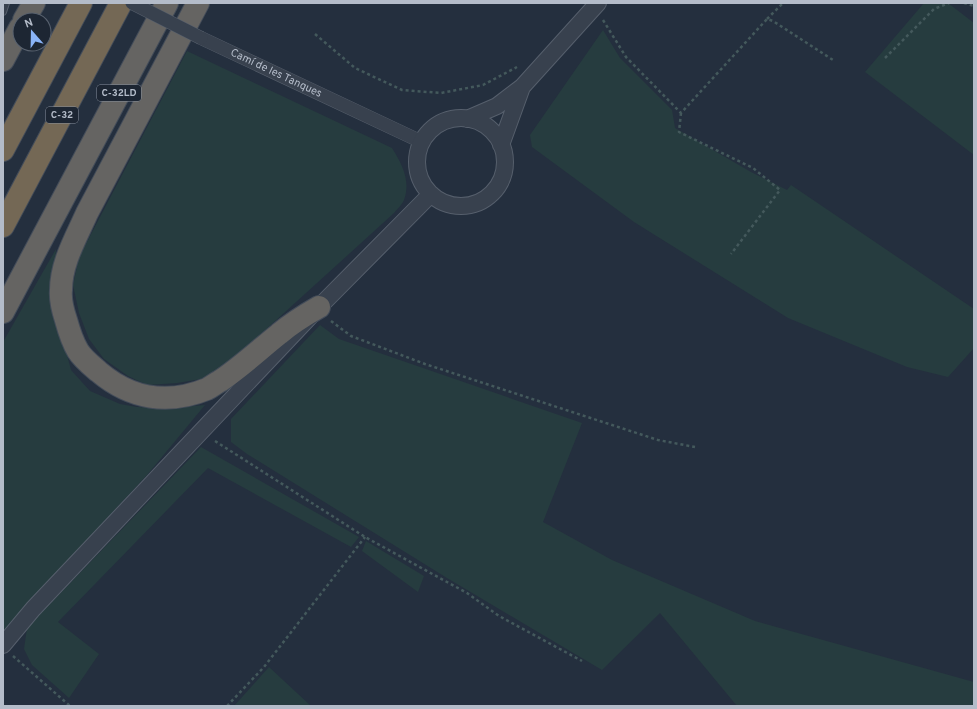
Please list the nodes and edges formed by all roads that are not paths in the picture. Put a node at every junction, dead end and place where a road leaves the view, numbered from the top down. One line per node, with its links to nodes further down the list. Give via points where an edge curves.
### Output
1 (6, 3): 9 (lane)
2 (34, 3): 10 (highway)
3 (82, 3): 17 (highway)
4 (121, 3): 19 (highway, C-32)
5 (132, 3): 15 (street, Camí de les Tanques, bridge)
6 (167, 3): 21 (highway, C-32LD)
7 (198, 3): 20 (highway, via 71,248 63,271 61,291 70,334 78,351 91,366 111,382 134,394 171,397 208,389 231,374 298,320)
8 (597, 5): 13 (street)
9 (3, 12)
10 (29, 12)
11 (12, 43): 12 (highway)
12 (3, 60)
13 (522, 87): 14 (street, via 497,106); 16 (street)
14 (467, 119): 15 (street, via 441,124); 16 (street, via 484,125)
15 (422, 142): 18 (street, via 417,160 418,169 424,187)
16 (501, 145): 18 (street, via 505,165 503,175 493,192 486,198 467,206 457,206 438,200)
17 (3, 150)
18 (430, 194): 20 (street)
19 (3, 226)
20 (319, 307): 22 (street, via 33,609)
21 (3, 312)
22 (6, 649)

